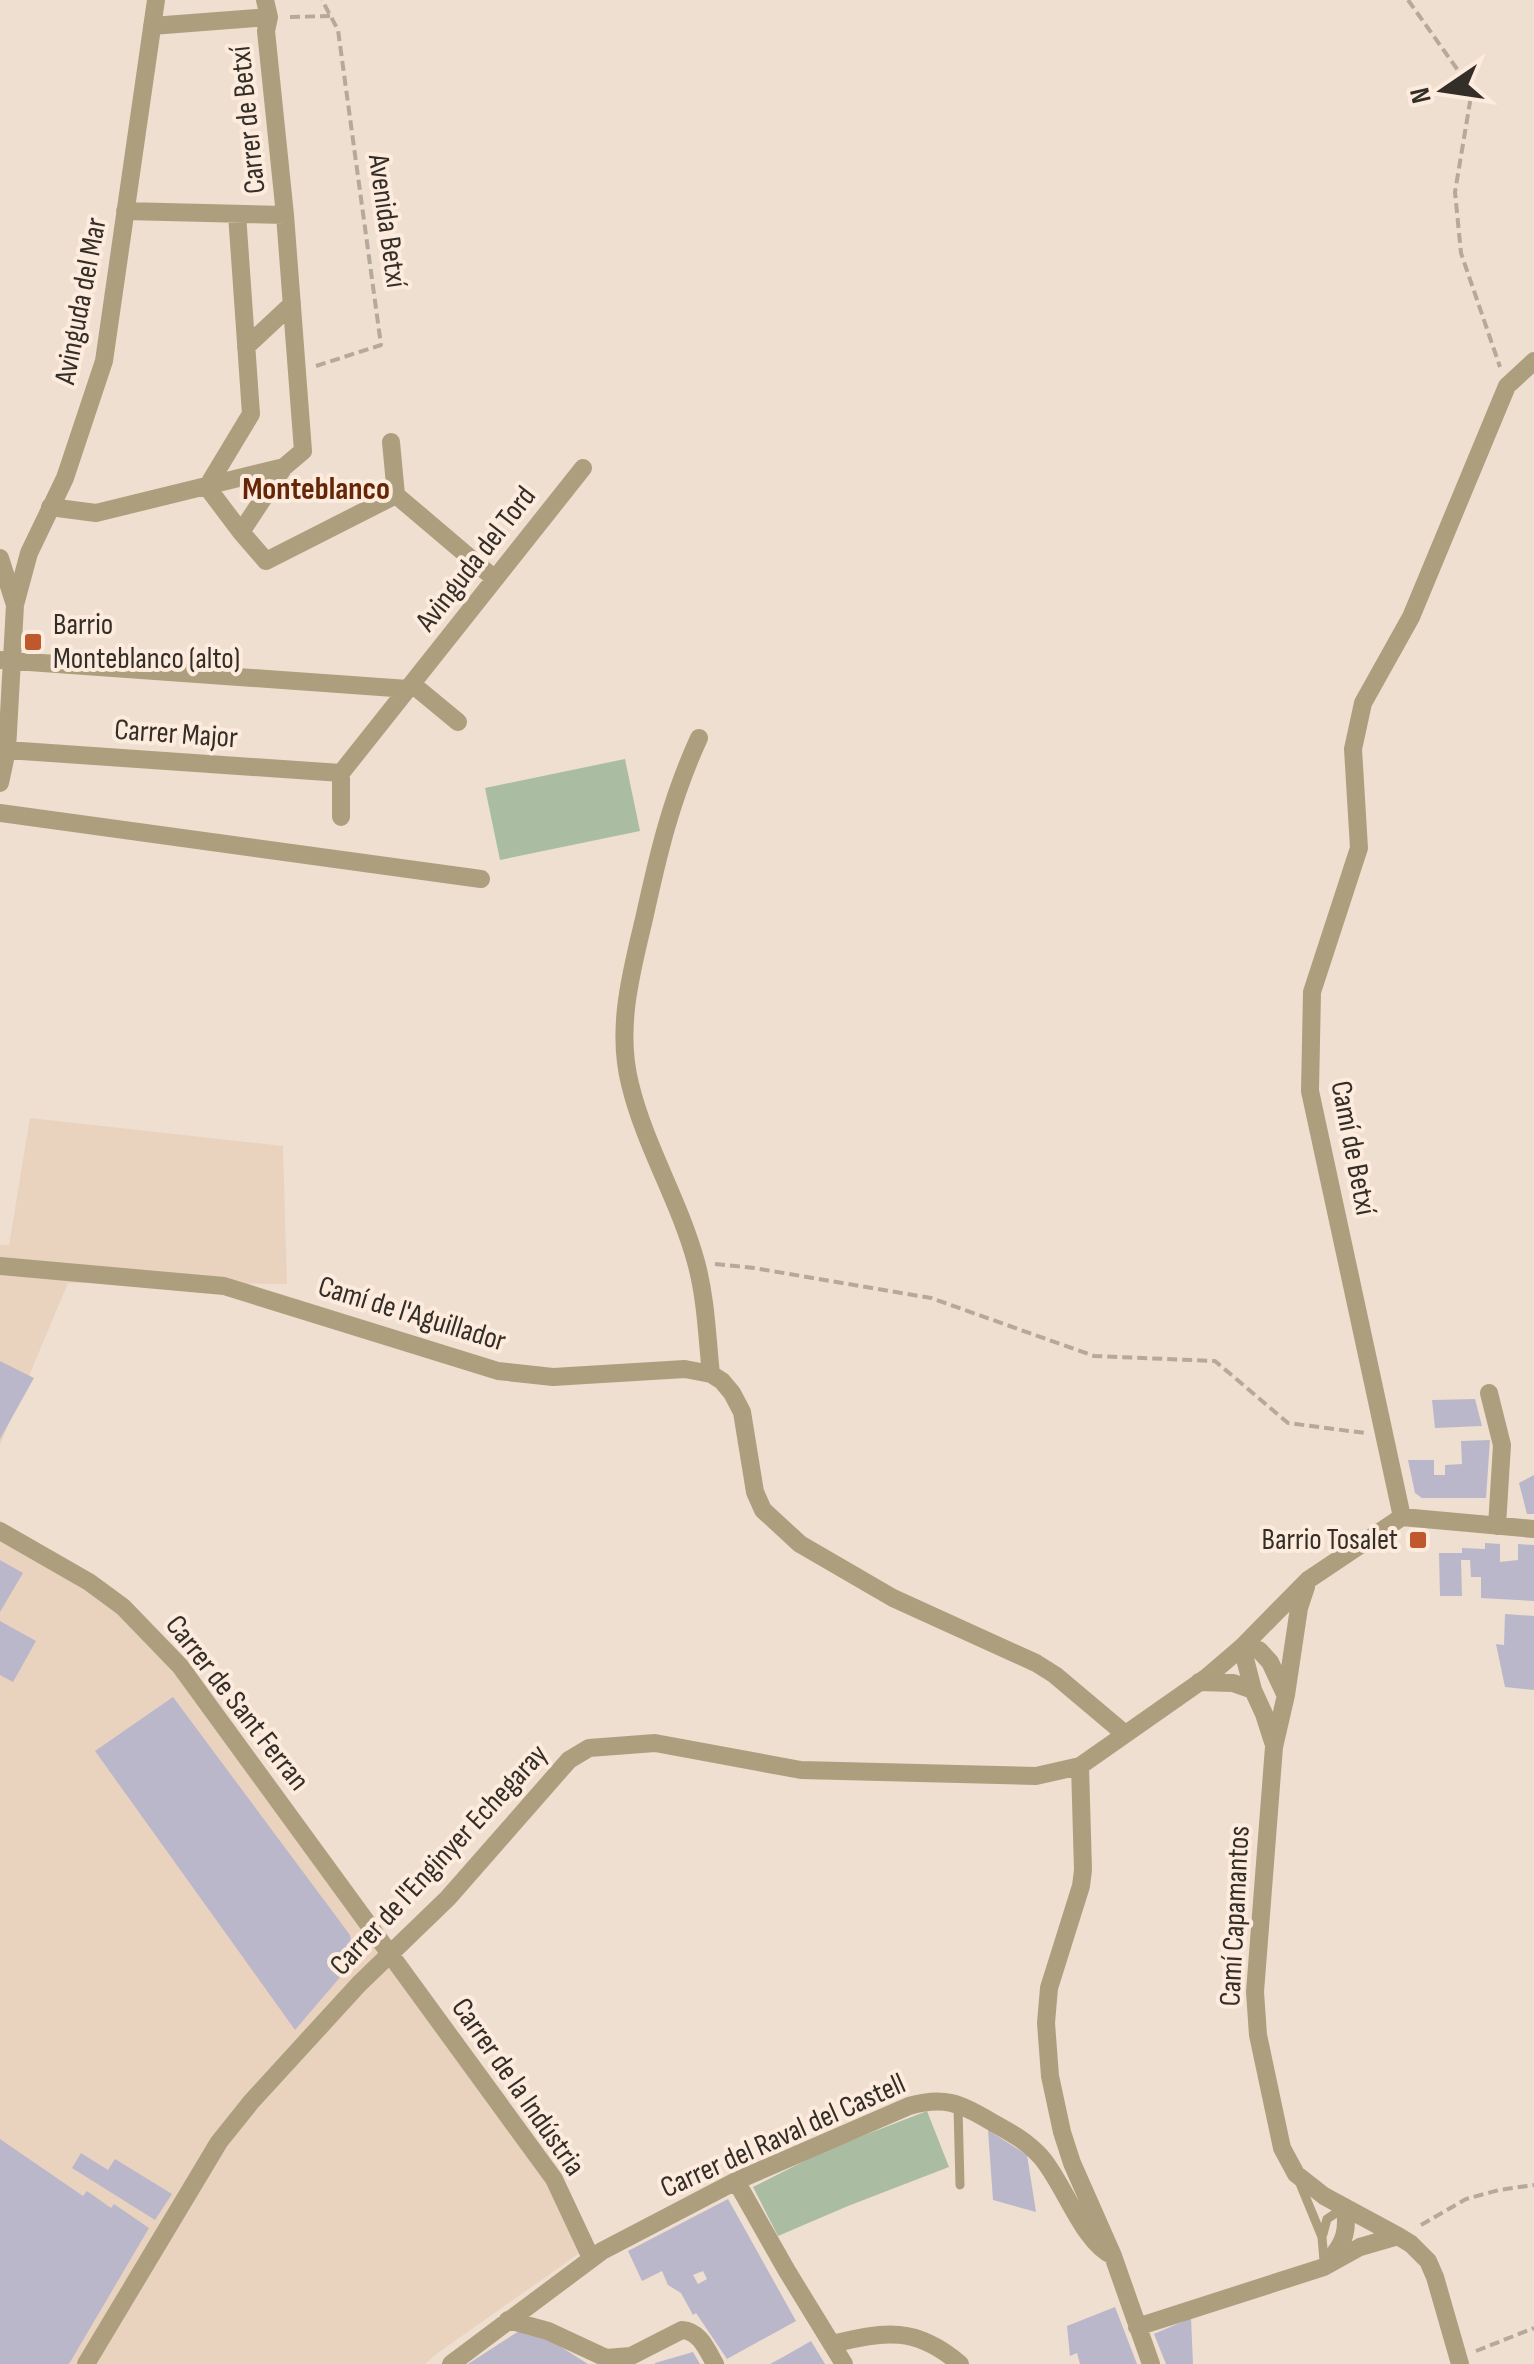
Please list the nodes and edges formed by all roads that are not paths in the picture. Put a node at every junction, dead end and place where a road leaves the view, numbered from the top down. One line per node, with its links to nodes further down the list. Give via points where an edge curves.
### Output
1 (156, 0): 3 (street, Avinguda del Mar)
2 (267, 8): 3 (street, Carrer de Betxí); 6 (street, Carrer de Betxí)
3 (152, 26): 4 (street, Avinguda del Mar)
4 (126, 211): 5 (street, Carrer de Betxí); 15 (street, Avinguda del Mar, via 104,361)
5 (237, 214): 6 (street, Carrer de Betxí); 8 (street, Carrer de Betxí)
6 (285, 215): 7 (street, Carrer de Betxí)
7 (292, 304): 8 (street); 11 (street, Carrer de Betxí, via 303,451)
8 (246, 348): 13 (street, Carrer de Betxí, via 251,414)
9 (1534, 361): 33 (street, Camí de Betxí, via 1507,386 1411,617 1362,704 1353,748 1359,848 1312,992 1310,1091)
10 (391, 442): 14 (street)
11 (284, 467): 13 (street); 16 (street, Carrer de Betxí)
12 (583, 468): 18 (street, Avinguda del Tord)
13 (207, 487): 15 (street, via 96,514); 16 (street)
14 (396, 496): 16 (street, via 266,560); 18 (street)
15 (50, 507): 19 (street, Avinguda del Mar)
16 (241, 532)
17 (0, 558): 19 (street)
18 (495, 579): 21 (street, Avinguda del Tord)
19 (15, 605): 20 (street, Avinguda del Mar)
20 (6, 660): 21 (street); 24 (street, Avinguda del Mar)
21 (410, 686): 22 (street); 25 (street)
22 (458, 722)
23 (699, 738): 31 (street, via 664,826 626,994 625,1048 637,1110 696,1262)
24 (7, 750): 25 (street, Carrer Major); 26 (street, Avinguda del Mar)
25 (341, 773): 28 (street)
26 (0, 783)
27 (0, 813): 29 (street)
28 (341, 818)
29 (480, 879)
30 (0, 1266): 31 (street, Camí de l'Aguillador, via 224,1286 498,1371 553,1377 685,1368)
31 (711, 1374): 42 (street, via 742,1412 763,1510 800,1544 893,1598 1036,1663)
32 (1489, 1393): 34 (street, via 1502,1445)
33 (1402, 1517): 34 (street); 37 (street)
34 (1497, 1526): 35 (street)
35 (1534, 1530)
36 (0, 1531): 45 (street, Carrer de Sant Ferran, via 124,1606 180,1666)
37 (1308, 1580): 38 (street); 41 (street, Camí Capamantos)
38 (1242, 1647): 39 (street); 40 (street, Camí Capamantos); 41 (street, via 1259,1650 1270,1662)
39 (1199, 1682): 40 (street); 42 (street)
40 (1253, 1690): 43 (street, Camí Capamantos)
41 (1286, 1695): 43 (street, Camí Capamantos)
42 (1125, 1734): 44 (street, Carrer de l'Enginyer Echegaray)
43 (1274, 1747): 47 (street, Camí Capamantos, via 1255,2010 1282,2148)
44 (1080, 1766): 45 (street, Carrer de l'Enginyer Echegaray, via 1036,1776 801,1770 655,1743 589,1748 570,1760); 53 (street, via 1083,1870 1049,1988 1046,2052 1062,2132)
45 (390, 1953): 54 (street, Carrer de la Indústria, via 554,2179); 62 (street, Carrer de l'Enginyer Echegaray, via 219,2142)
46 (958, 2104): 48 (street, Carrer del Raval del Castell, via 909,2106); 49 (lane); 53 (street, via 1028,2144 1095,2244)
47 (1296, 2174): 50 (street); 52 (lane)
48 (736, 2181): 54 (street, Carrer del Raval del Castell); 58 (street)
49 (960, 2185)
50 (1345, 2208): 51 (street); 52 (lane, via 1326,2219); 55 (street, via 1346,2234)
51 (1398, 2236): 55 (street); 61 (street, via 1428,2261)
52 (1322, 2237): 55 (lane)
53 (1113, 2256): 57 (street)
54 (591, 2258): 56 (street, Carrer del Raval del Castell)
55 (1324, 2268): 57 (street)
56 (508, 2320): 59 (street, via 548,2331); 63 (street, Carrer del Raval del Castell)
57 (1138, 2327): 66 (street)
58 (832, 2344): 60 (street, via 904,2334 934,2345); 65 (street)
59 (604, 2361): 64 (street, via 631,2356 682,2330 698,2336)
60 (950, 2361)
61 (1459, 2361)
62 (86, 2364)
63 (451, 2364)
64 (716, 2364)
65 (844, 2364)
66 (1151, 2364)

